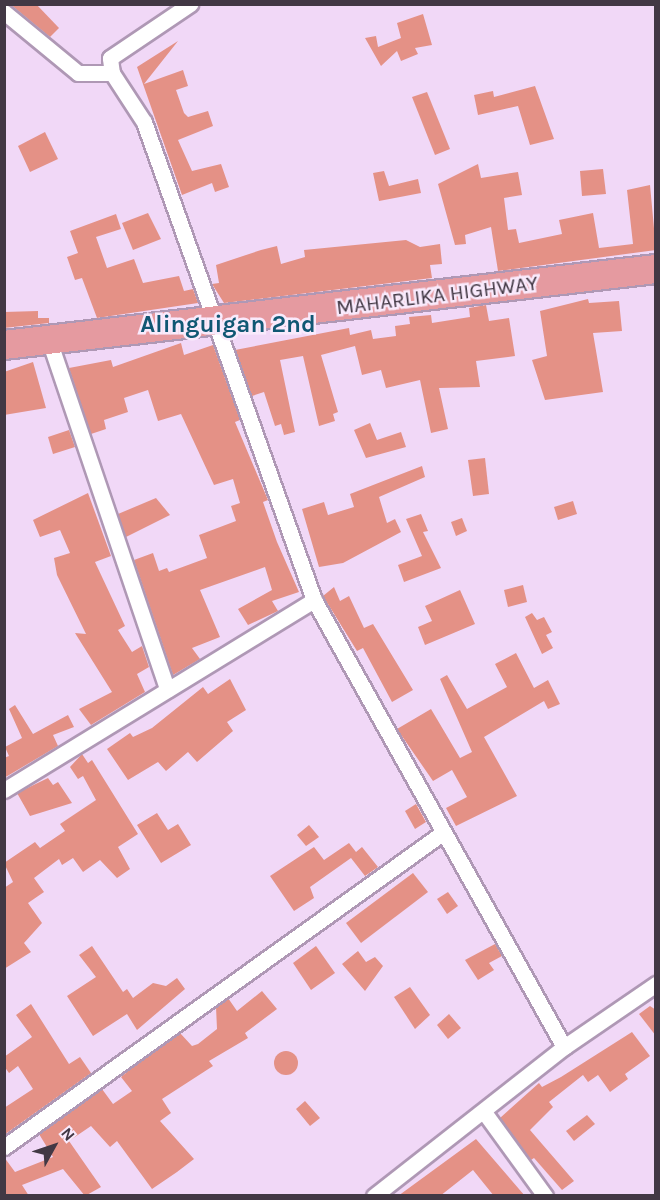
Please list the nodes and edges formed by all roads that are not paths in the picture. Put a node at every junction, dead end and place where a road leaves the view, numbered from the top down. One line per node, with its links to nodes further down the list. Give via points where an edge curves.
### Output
1 (189, 5): 3 (street, via 111,58)
2 (4, 12): 3 (street, via 78,73)
3 (112, 73): 5 (street, via 144,122)
4 (656, 269): 5 (highway, MAHARLIKA HIGHWAY)
5 (218, 319): 6 (highway, MAHARLIKA HIGHWAY); 8 (street)
6 (48, 337): 7 (highway, MAHARLIKA HIGHWAY); 9 (street)
7 (4, 345)
8 (314, 600): 9 (street); 11 (street)
9 (167, 689): 10 (street)
10 (4, 790)
11 (441, 834): 13 (street); 15 (street)
12 (656, 984): 13 (street)
13 (564, 1047): 14 (street)
14 (483, 1112): 16 (street); 17 (street)
15 (4, 1147)
16 (374, 1196)
17 (544, 1196)

